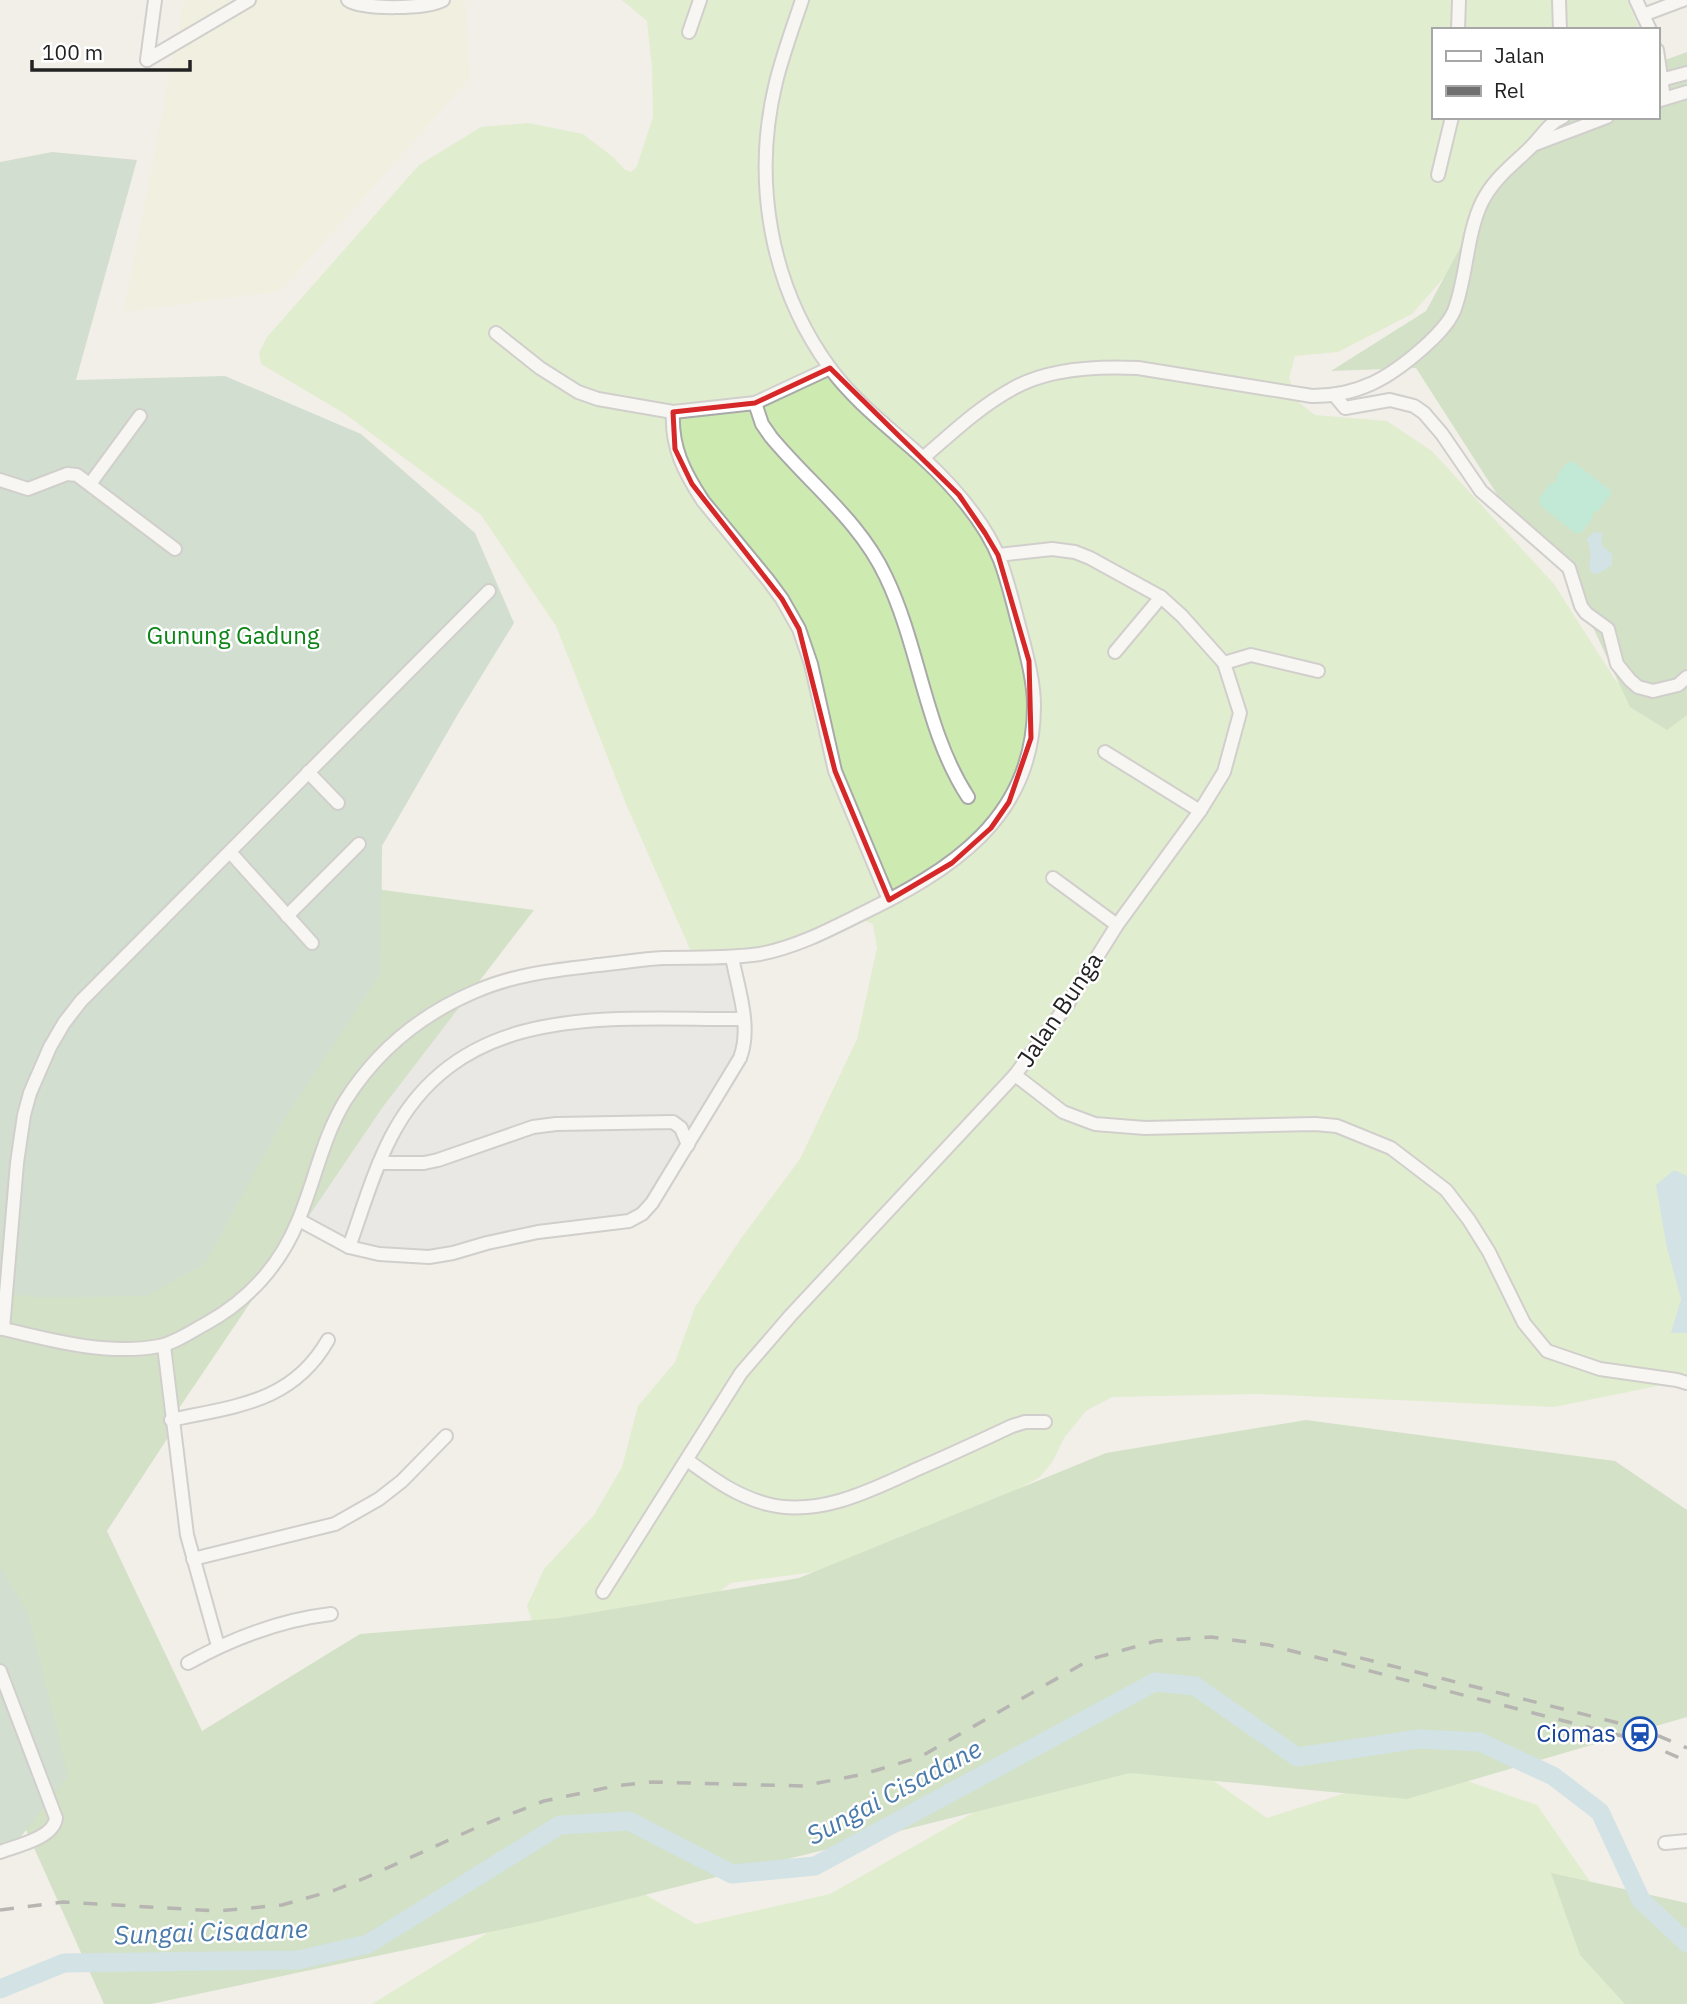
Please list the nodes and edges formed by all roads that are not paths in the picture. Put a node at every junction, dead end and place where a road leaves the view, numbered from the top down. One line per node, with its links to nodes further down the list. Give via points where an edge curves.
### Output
1 (155, 0): 2 (street, via 146,60)
2 (249, 0)
3 (348, 0): 4 (street, via 359,5 429,6)
4 (443, 0)
5 (700, 0): 15 (street)
6 (802, 0): 26 (street, via 774,95 766,193 775,252 787,289)
7 (1459, 0): 12 (street)
8 (1559, 0): 13 (street)
9 (1636, 0): 11 (street)
10 (1683, 0): 11 (street)
11 (1643, 15): 14 (street)
12 (1458, 28)
13 (1560, 28)
14 (1649, 28)
15 (689, 32)
16 (1687, 73): 17 (street)
17 (1660, 80): 19 (street)
18 (1687, 92): 19 (street)
19 (1661, 100)
20 (1452, 119): 24 (street)
21 (1560, 119): 23 (street)
22 (1602, 119): 23 (street)
23 (1533, 145): 27 (street, via 1498,177 1480,206 1453,311 1444,325 1390,374)
24 (1438, 175)
25 (496, 333): 29 (street, via 578,392)
26 (830, 368): 28 (street); 31 (street, via 881,423)
27 (1335, 396): 31 (street, via 1138,368 1083,369 1015,387); 41 (street, via 1345,408 1390,400 1424,413 1481,491 1569,568 1581,606 1608,629 1617,664 1630,680 1653,691)
28 (755, 403): 29 (street); 44 (street, via 771,437 848,519 885,574 911,640 943,750)
29 (673, 412): 50 (street, via 675,449 692,484 782,599 799,629 835,771)
30 (140, 416): 33 (street)
31 (923, 458): 35 (street, via 959,495)
32 (0, 480): 33 (street, via 28,489 72,473)
33 (90, 484): 34 (street)
34 (175, 549)
35 (998, 555): 37 (street, Jalan Bunga, via 1052,549 1075,552); 50 (street, via 1029,661 1034,704 1023,770 991,828 952,863)
36 (489, 591): 43 (street)
37 (1161, 597): 38 (street); 39 (street, Jalan Bunga)
38 (1115, 652)
39 (1224, 663): 40 (street, via 1251,655); 46 (street, Jalan Bunga, via 1240,713 1224,772)
40 (1318, 671)
41 (1687, 677)
42 (1105, 752): 46 (street)
43 (308, 772): 45 (street); 48 (street)
44 (968, 797)
45 (338, 803)
46 (1200, 811): 52 (street, Jalan Bunga)
47 (359, 844): 51 (street)
48 (230, 852): 51 (street); 61 (street, via 81,1001 50,1047 24,1115)
49 (1053, 878): 52 (street)
50 (890, 901): 54 (street, via 802,943)
51 (287, 916): 53 (street)
52 (1117, 925): 56 (street, Jalan Bunga, via 1067,1005)
53 (312, 943)
54 (732, 957): 55 (street); 59 (street, via 657,958 540,972 453,1000 395,1041 366,1071 326,1140)
55 (744, 1019): 57 (street, via 746,1039 740,1058); 58 (street, via 585,1021 536,1027 488,1042 421,1094 391,1136)
56 (1015, 1075): 64 (street, Jalan Bunga, via 1063,1112 1095,1124 1145,1128 1315,1124 1338,1126 1370,1138 1410,1160 1446,1190 1489,1252 1524,1323 1547,1351 1600,1369); 68 (street, via 749,1364)
57 (688, 1145): 58 (street, via 678,1124 667,1121 556,1124 514,1132 438,1160); 60 (street, via 652,1203 629,1221 538,1232 429,1256 379,1254)
58 (379, 1163): 60 (street)
59 (299, 1220): 60 (street); 63 (street, via 271,1269 252,1291 230,1310)
60 (349, 1247)
61 (1, 1328): 63 (street, via 68,1344 125,1349)
62 (328, 1340): 65 (street, via 302,1374 275,1393)
63 (164, 1346): 65 (street)
64 (1687, 1383)
65 (171, 1420): 69 (street)
66 (1045, 1422): 68 (street, via 1012,1426 866,1493 810,1506 779,1507 754,1500)
67 (446, 1436): 69 (street, via 402,1481 346,1518 314,1531)
68 (687, 1460): 70 (street)
69 (192, 1559): 72 (street)
70 (603, 1592)
71 (331, 1614): 72 (street, via 290,1621)
72 (218, 1646): 73 (street)
73 (188, 1662)
74 (0, 1671): 77 (street, via 56,1818 47,1833)
75 (1687, 1841): 76 (street)
76 (1665, 1843)
77 (0, 1852)

